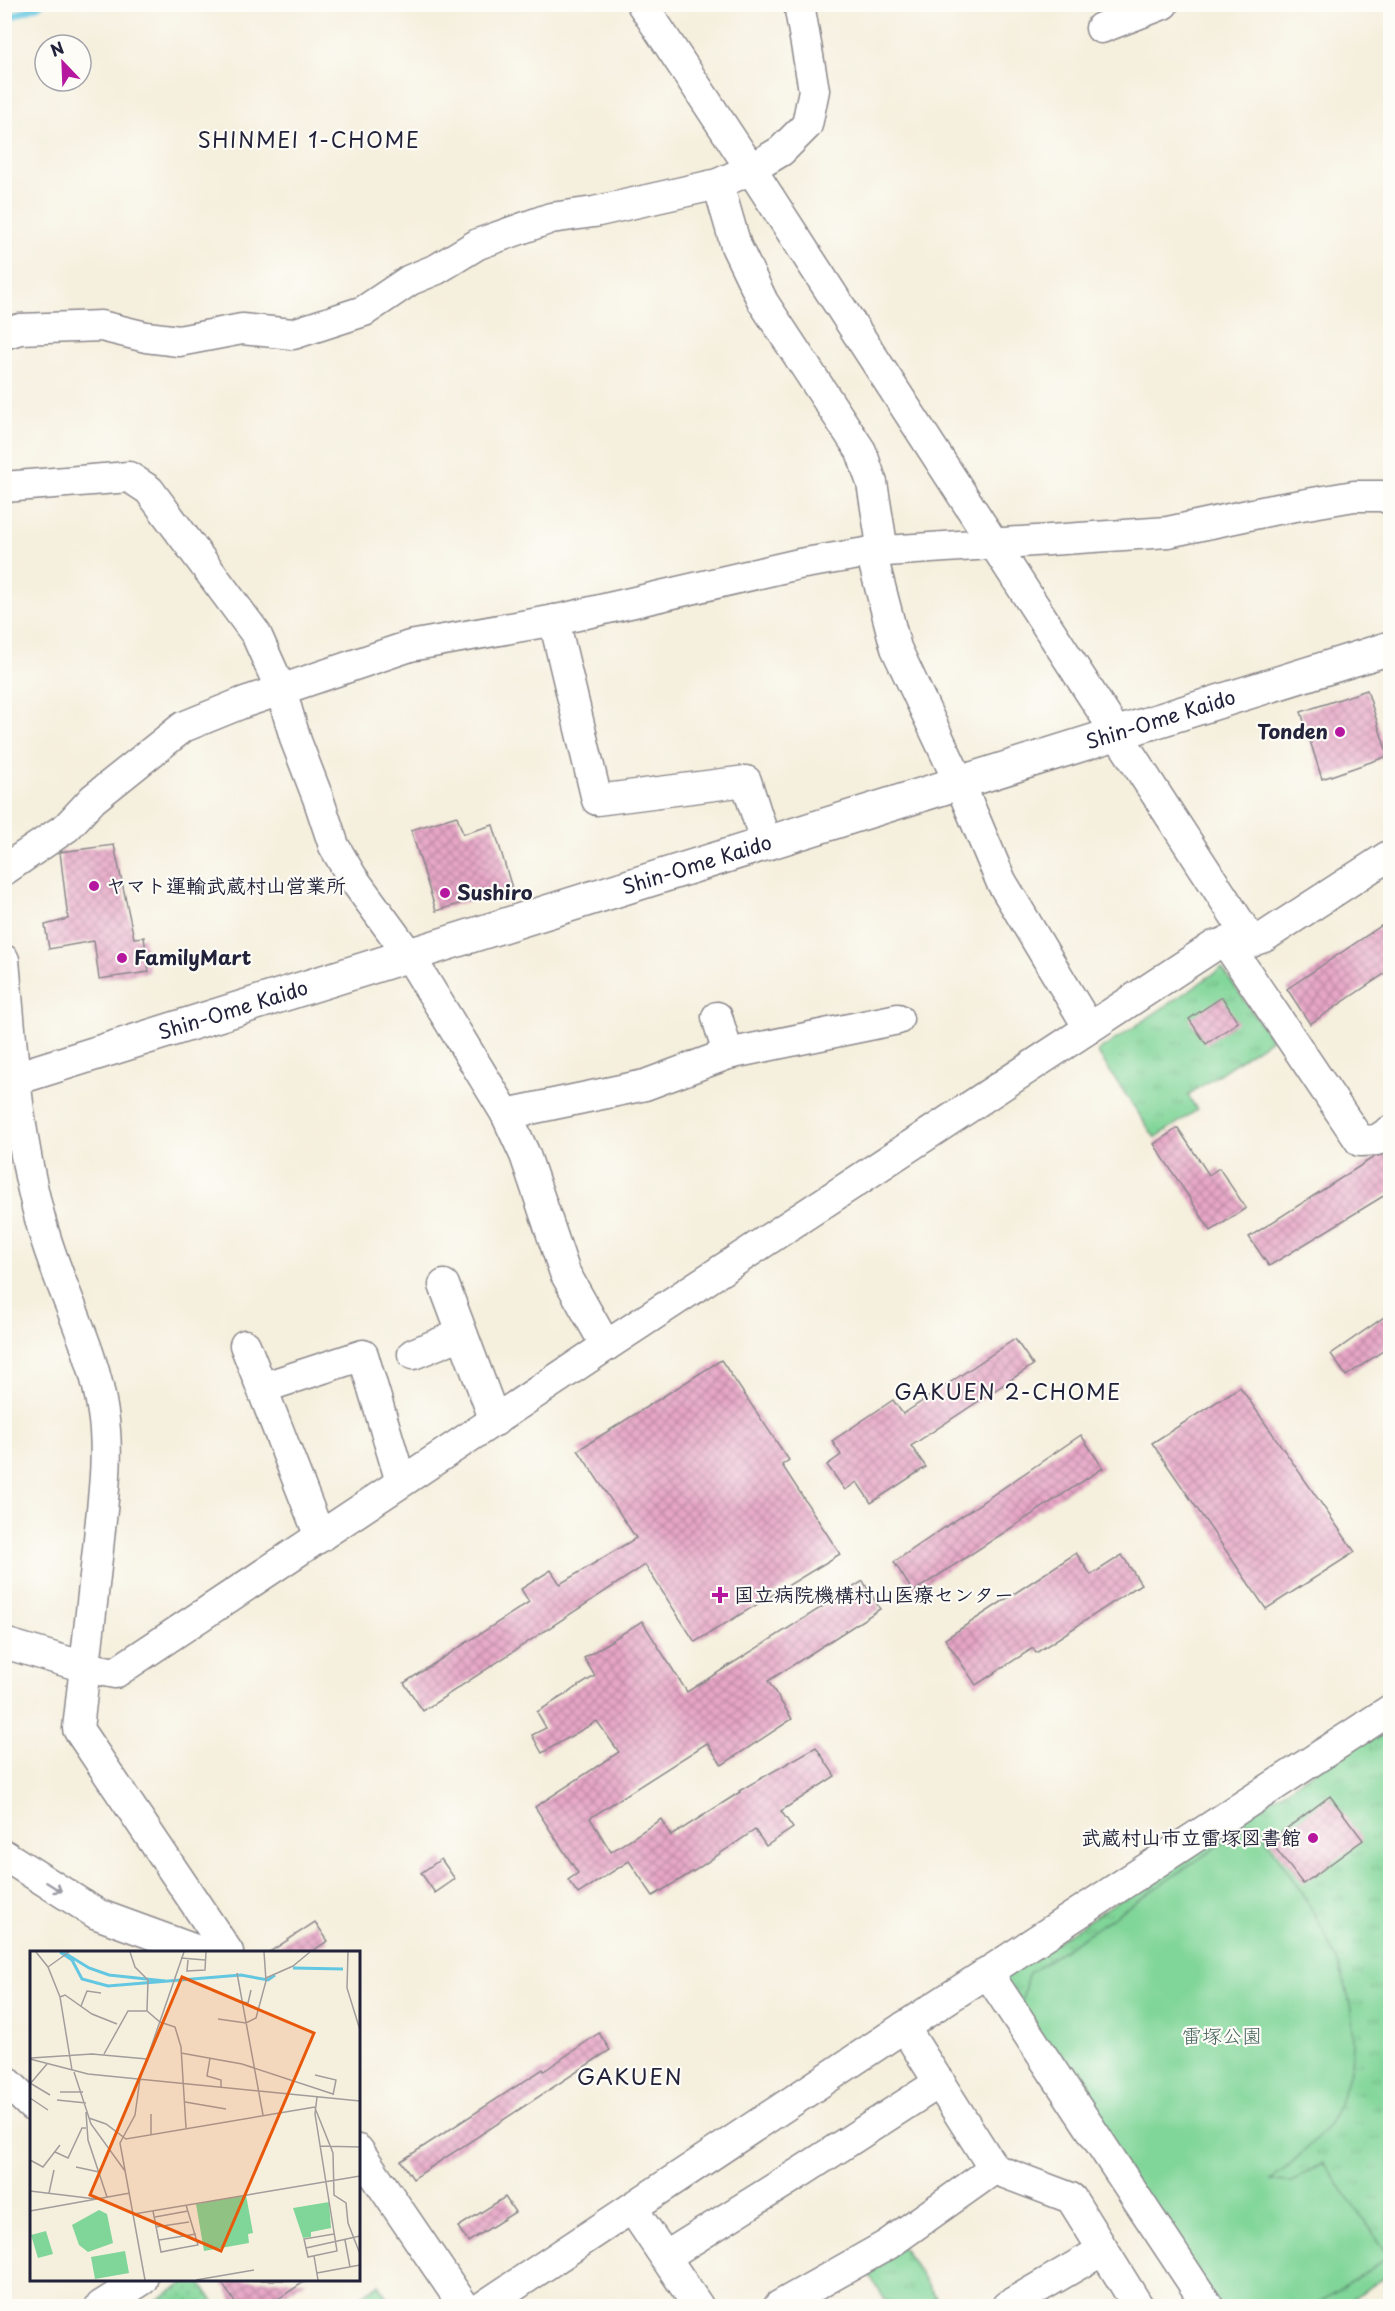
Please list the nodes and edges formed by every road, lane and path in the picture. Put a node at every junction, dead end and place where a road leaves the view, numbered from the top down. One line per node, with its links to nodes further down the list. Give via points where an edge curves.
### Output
1 (642, 4): 5 (street)
2 (799, 4): 5 (street, via 814,90 807,125 781,151)
3 (1163, 4): 4 (street)
4 (1101, 28)
5 (751, 169): 6 (street); 10 (street)
6 (718, 184): 7 (street, via 551,218 478,244 410,280 364,311 293,334 242,329 179,341 101,326 20,329); 11 (street, via 736,246 763,302 861,451 872,483 882,545)
7 (4, 334)
8 (4, 487): 14 (street, via 129,477 149,490 256,634)
9 (1390, 500): 10 (street, via 1354,495 1168,532)
10 (994, 543): 11 (street); 15 (street)
11 (871, 552): 12 (street, via 799,564); 16 (street, via 896,648)
12 (554, 620): 14 (street, via 410,646); 17 (street, via 597,800 746,781)
13 (1390, 648): 15 (main road, Shin-Ome Kaido)
14 (282, 690): 19 (street, via 183,727 93,799 68,827); 21 (street, via 334,846)
15 (1118, 733): 16 (main road, Shin-Ome Kaido); 20 (street)
16 (960, 784): 17 (main road, Shin-Ome Kaido); 25 (street, via 1001,881)
17 (766, 844): 21 (main road, Shin-Ome Kaido)
18 (1390, 855): 20 (street, via 1264,937)
19 (4, 870)
20 (1239, 942): 25 (street, via 1214,946); 29 (street, via 1360,1141 1377,1140)
21 (409, 955): 27 (main road, Shin-Ome Kaido); 28 (street)
22 (4, 960): 27 (street)
23 (717, 1017): 26 (street)
24 (898, 1019): 26 (street)
25 (1089, 1028): 33 (street)
26 (728, 1054): 28 (street, via 645,1085)
27 (10, 1080): 40 (street, via 44,1234 96,1373 104,1415 102,1507)
28 (506, 1114): 33 (street, via 525,1155 565,1273)
29 (1390, 1131)
30 (444, 1285): 31 (street)
31 (462, 1334): 34 (street); 36 (street)
32 (245, 1345): 35 (street)
33 (606, 1346): 36 (street)
34 (413, 1353)
35 (262, 1388): 37 (street, via 363,1355); 38 (street)
36 (495, 1421): 37 (street)
37 (401, 1482): 38 (street)
38 (320, 1537): 40 (street, via 115,1673)
39 (4, 1643): 40 (street)
40 (85, 1667): 44 (street, via 78,1729)
41 (1390, 1710): 45 (street)
42 (4, 1855): 43 (street, one-way to 43, via 97,1914)
43 (196, 1951)
44 (227, 1951)
45 (987, 1972): 46 (street); 63 (street)
46 (904, 2027): 48 (street); 52 (street)
47 (4, 2079): 49 (street)
48 (940, 2082): 51 (street); 54 (street)
49 (30, 2104)
50 (360, 2153): 57 (street)
51 (993, 2169): 53 (street, via 1071,2198); 60 (street, via 887,2245)
52 (632, 2208): 54 (street); 58 (street)
53 (1103, 2250): 61 (street); 62 (street)
54 (665, 2257): 59 (street)
55 (140, 2281): 56 (street)
56 (100, 2307)
57 (464, 2307)
58 (484, 2307)
59 (698, 2307)
60 (779, 2307)
61 (1007, 2307)
62 (1138, 2307)
63 (1208, 2307)

